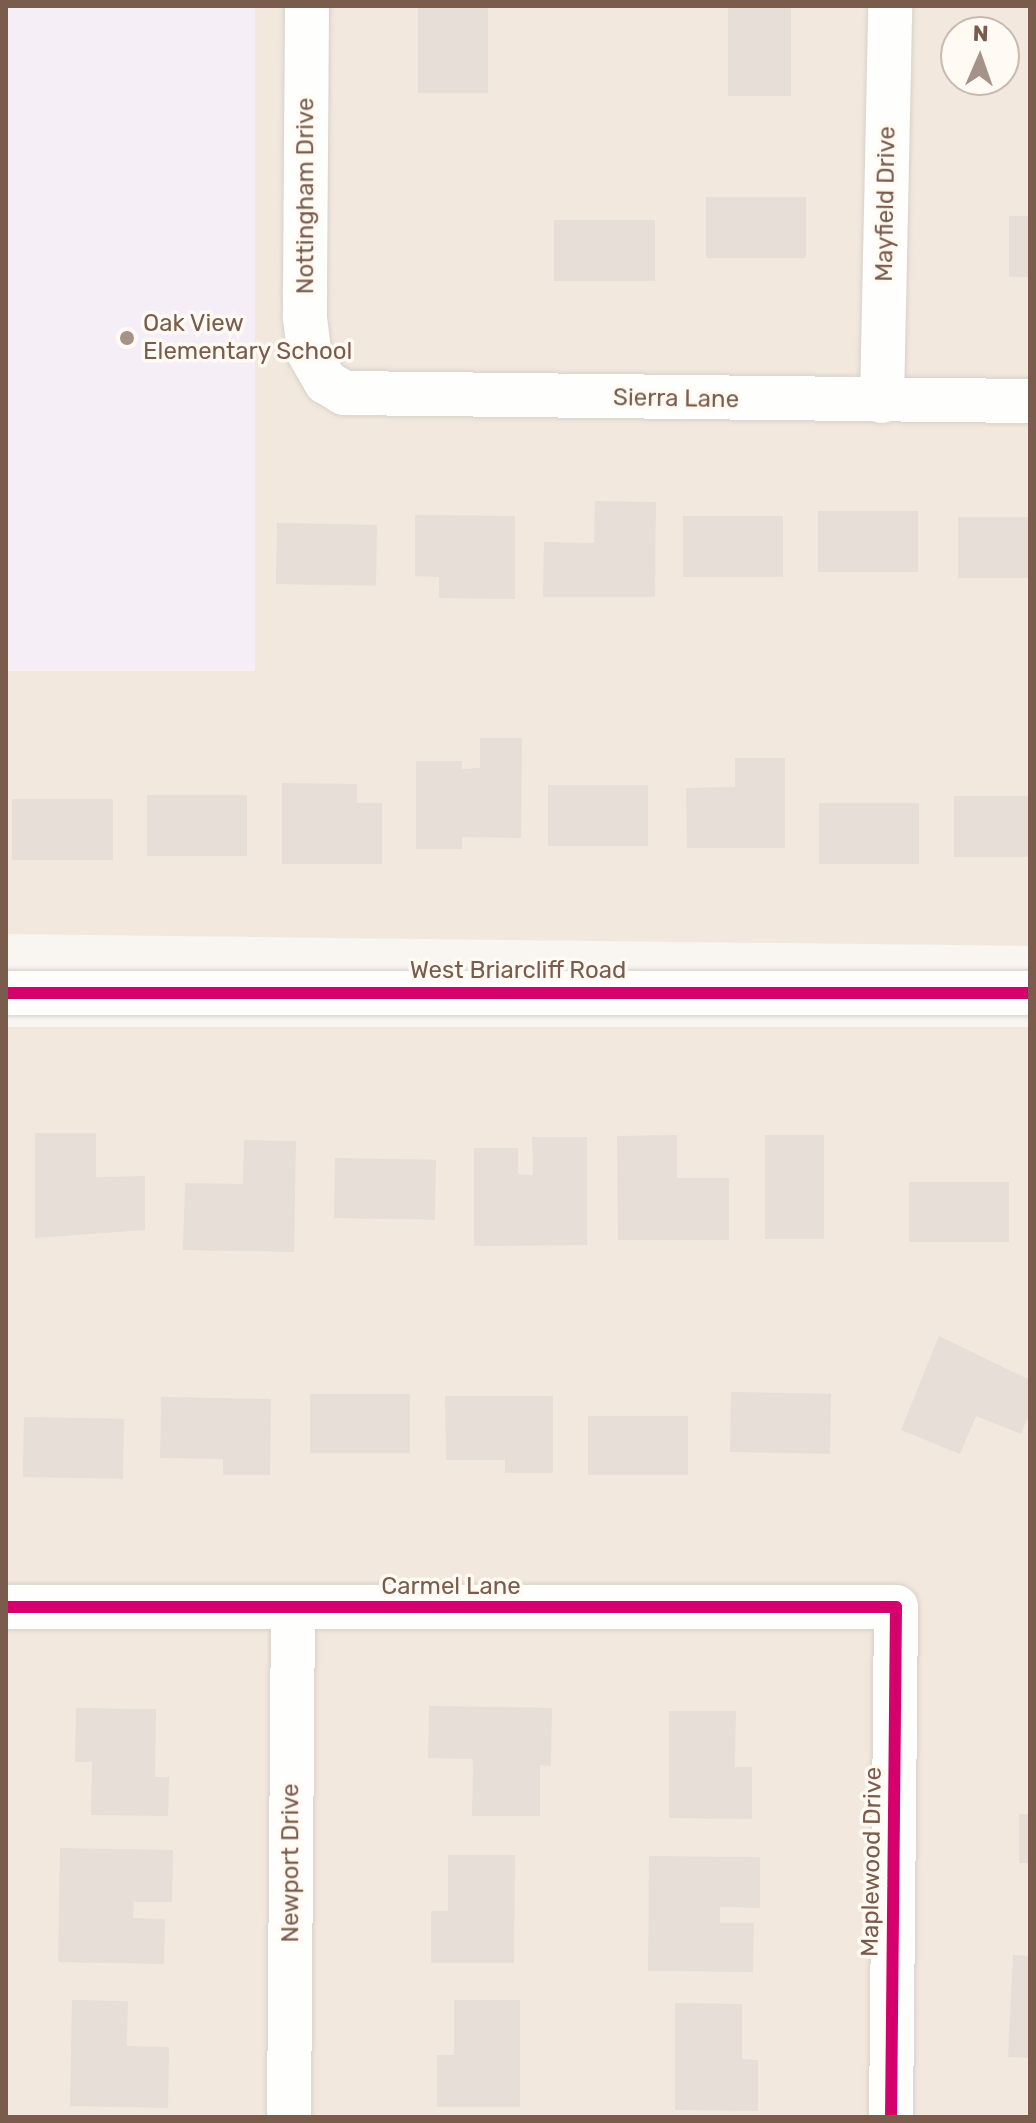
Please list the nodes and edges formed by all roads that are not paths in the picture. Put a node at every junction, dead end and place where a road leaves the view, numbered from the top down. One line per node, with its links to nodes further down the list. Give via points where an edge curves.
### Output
1 (307, 6): 3 (street, Nottingham Drive, via 305,318 309,353)
2 (890, 6): 4 (street, Mayfield Drive)
3 (326, 382): 4 (street, Sierra Lane, via 361,397)
4 (882, 401): 5 (street, Sierra Lane)
5 (1030, 401)
6 (6, 993): 7 (street, West Briarcliff Road)
7 (1030, 993)
8 (6, 1607): 10 (street, Carmel Lane)
9 (896, 1607): 10 (street, Carmel Lane); 12 (street, Maplewood Drive)
10 (293, 1610): 11 (street, Newport Drive)
11 (289, 2117)
12 (891, 2117)

